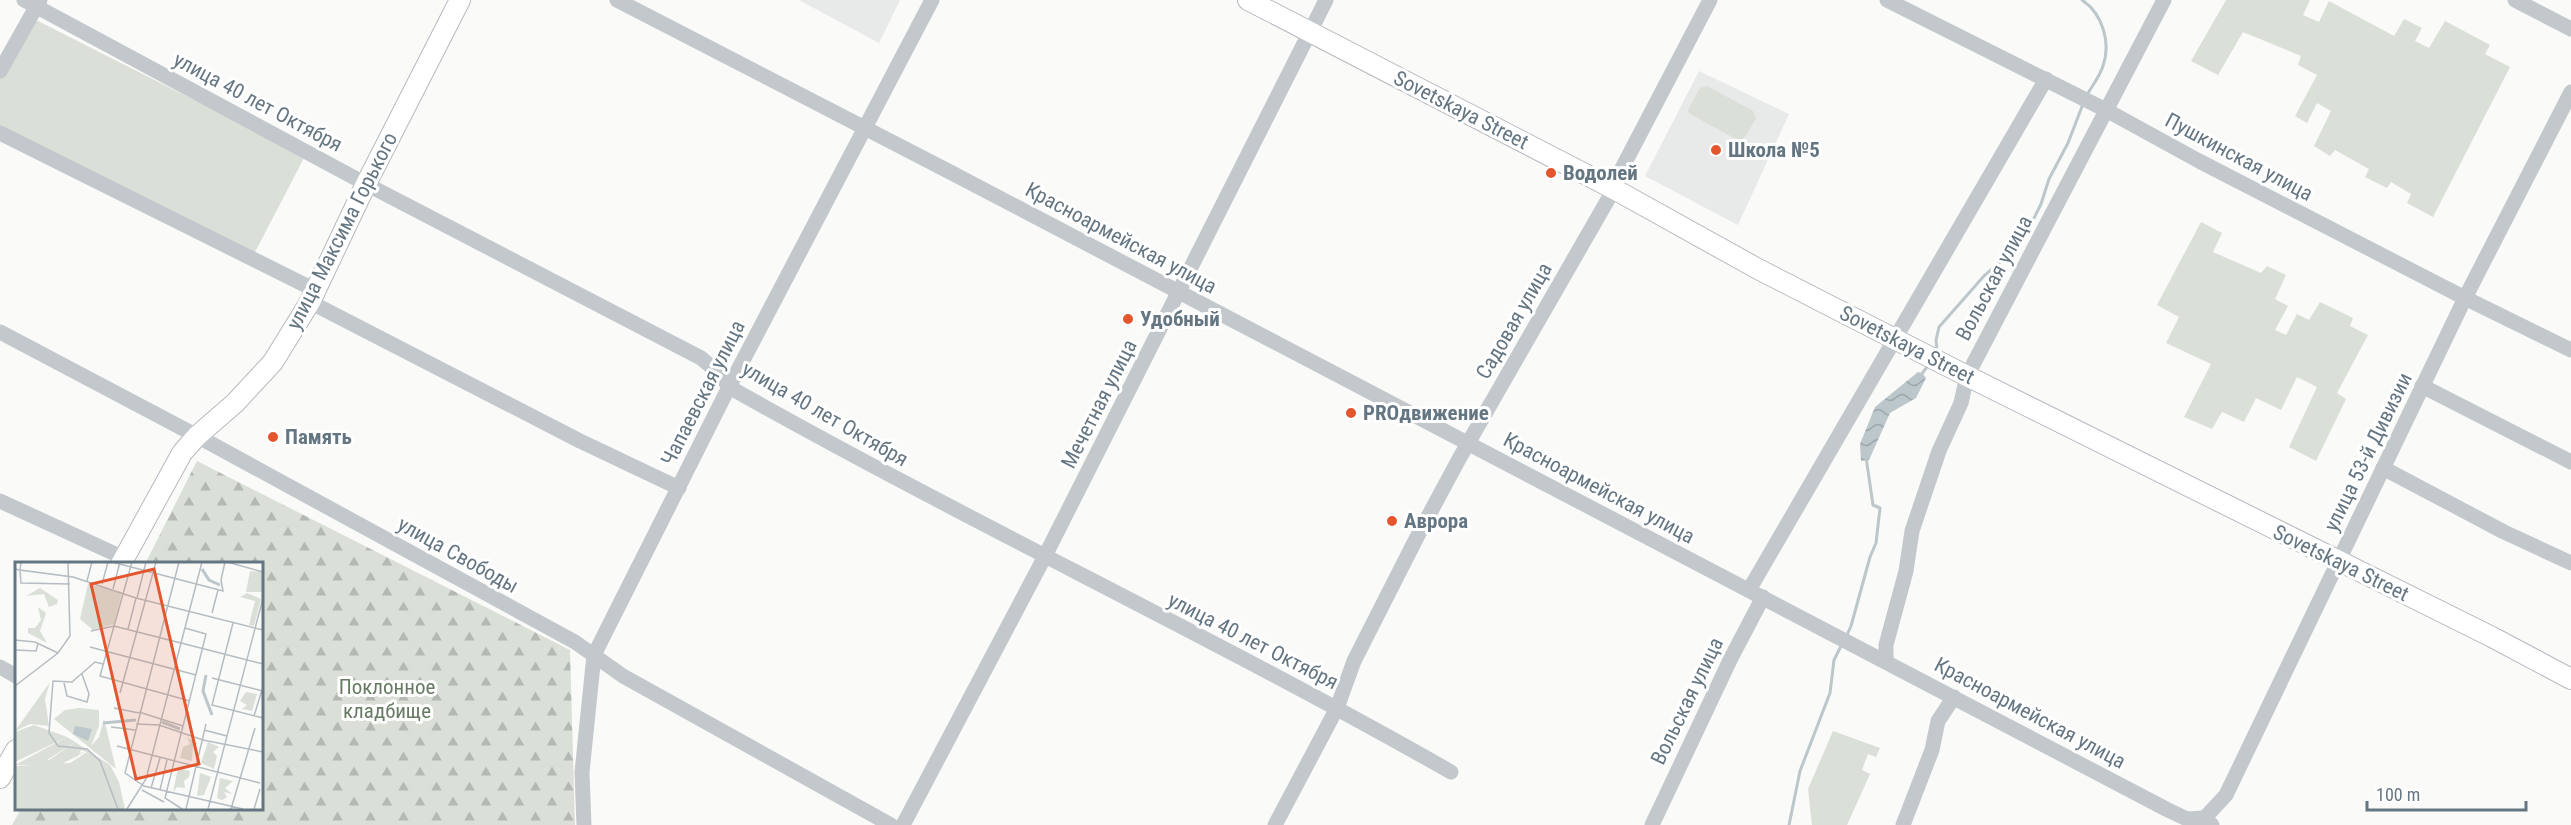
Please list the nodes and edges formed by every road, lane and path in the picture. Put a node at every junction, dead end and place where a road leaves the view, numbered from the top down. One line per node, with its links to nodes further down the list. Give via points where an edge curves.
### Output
1 (460, 0): 19 (main road, улица Максима Горького)
2 (617, 0): 17 (street, Красноармейская улица)
3 (932, 0): 17 (street, Чапаевская улица)
4 (1248, 0): 12 (main road, Sovetskaya Street)
5 (1326, 0): 12 (street, Мечетная улица)
6 (1710, 0): 20 (street, Садовая улица)
7 (1887, 0): 14 (street, Пушкинская улица)
8 (2164, 0): 16 (street, Вольская улица)
9 (2515, 0): 11 (street)
10 (33, 2): 13 (street); 19 (street, улица 40 лет Октября)
11 (2571, 29)
12 (1310, 33): 20 (main road, Sovetskaya Street); 21 (street, Мечетная улица)
13 (0, 70)
14 (2046, 79): 16 (street, Пушкинская улица); 25 (street, Вольская улица)
15 (2571, 92): 23 (street, улица 53-й Дивизии)
16 (2100, 107): 23 (street, Пушкинская улица); 27 (street, Вольская улица)
17 (865, 128): 21 (street, Красноармейская улица); 29 (street, Чапаевская улица)
18 (0, 133): 22 (street)
19 (366, 184): 22 (main road, улица Максима Горького); 29 (street, улица 40 лет Октября, via 701,358)
20 (1614, 189): 25 (main road, Sovetskaya Street, via 1758,269); 31 (street, Садовая улица)
21 (1179, 292): 31 (street, Красноармейская улица); 36 (street, Мечетная улица)
22 (313, 296): 30 (main road, улица Максима Горького, via 273,362); 34 (street, via 580,441)
23 (2465, 298): 26 (street, Пушкинская улица); 28 (street, улица 53-й Дивизии)
24 (0, 332): 30 (street, улица Свободы)
25 (1895, 338): 27 (main road, Sovetskaya Street); 40 (street, Вольская улица)
26 (2571, 350)
27 (1967, 376): 38 (main road, Sovetskaya Street); 42 (street, Вольская улица, via 1962,403 1939,451 1912,531 1906,572)
28 (2422, 386): 32 (street); 33 (street, улица 53-й Дивизии)
29 (729, 387): 34 (street, Чапаевская улица); 36 (street, улица 40 лет Октября)
30 (197, 436): 37 (main road, улица Максима Горького, via 164,482); 41 (street, улица Свободы, via 576,642)
31 (1468, 443): 40 (street, Красноармейская улица); 47 (street, Садовая улица, via 1354,662)
32 (2571, 462)
33 (2383, 468): 38 (street, улица 53-й Дивизии); 39 (street)
34 (679, 488): 41 (street, Чапаевская улица)
35 (0, 501): 37 (street)
36 (1044, 558): 47 (street, улица 40 лет Октября); 54 (street, Мечетная улица)
37 (122, 561)
38 (2338, 562): 45 (main road, Sovetskaya Street); 51 (street, улица 53-й Дивизии, via 2226,795)
39 (2571, 563)
40 (1756, 593): 42 (street, Красноармейская улица); 56 (street, Вольская улица, via 1731,658)
41 (594, 656): 52 (street, Чапаевская улица, via 582,772); 53 (street, улица Свободы, via 623,676)
42 (1881, 658): 46 (street, Красноармейская улица)
43 (0, 667): 44 (street)
44 (15, 675)
45 (2571, 679)
46 (1954, 697): 51 (street, Красноармейская улица, via 2168,810); 57 (street, via 1938,721 1932,750)
47 (1337, 708): 49 (street, улица 40 лет Октября); 55 (street, Садовая улица)
48 (15, 752): 50 (main road)
49 (1451, 772)
50 (0, 778)
51 (2204, 823)
52 (584, 825)
53 (891, 825)
54 (903, 825)
55 (1275, 825)
56 (1652, 825)
57 (1903, 825)

